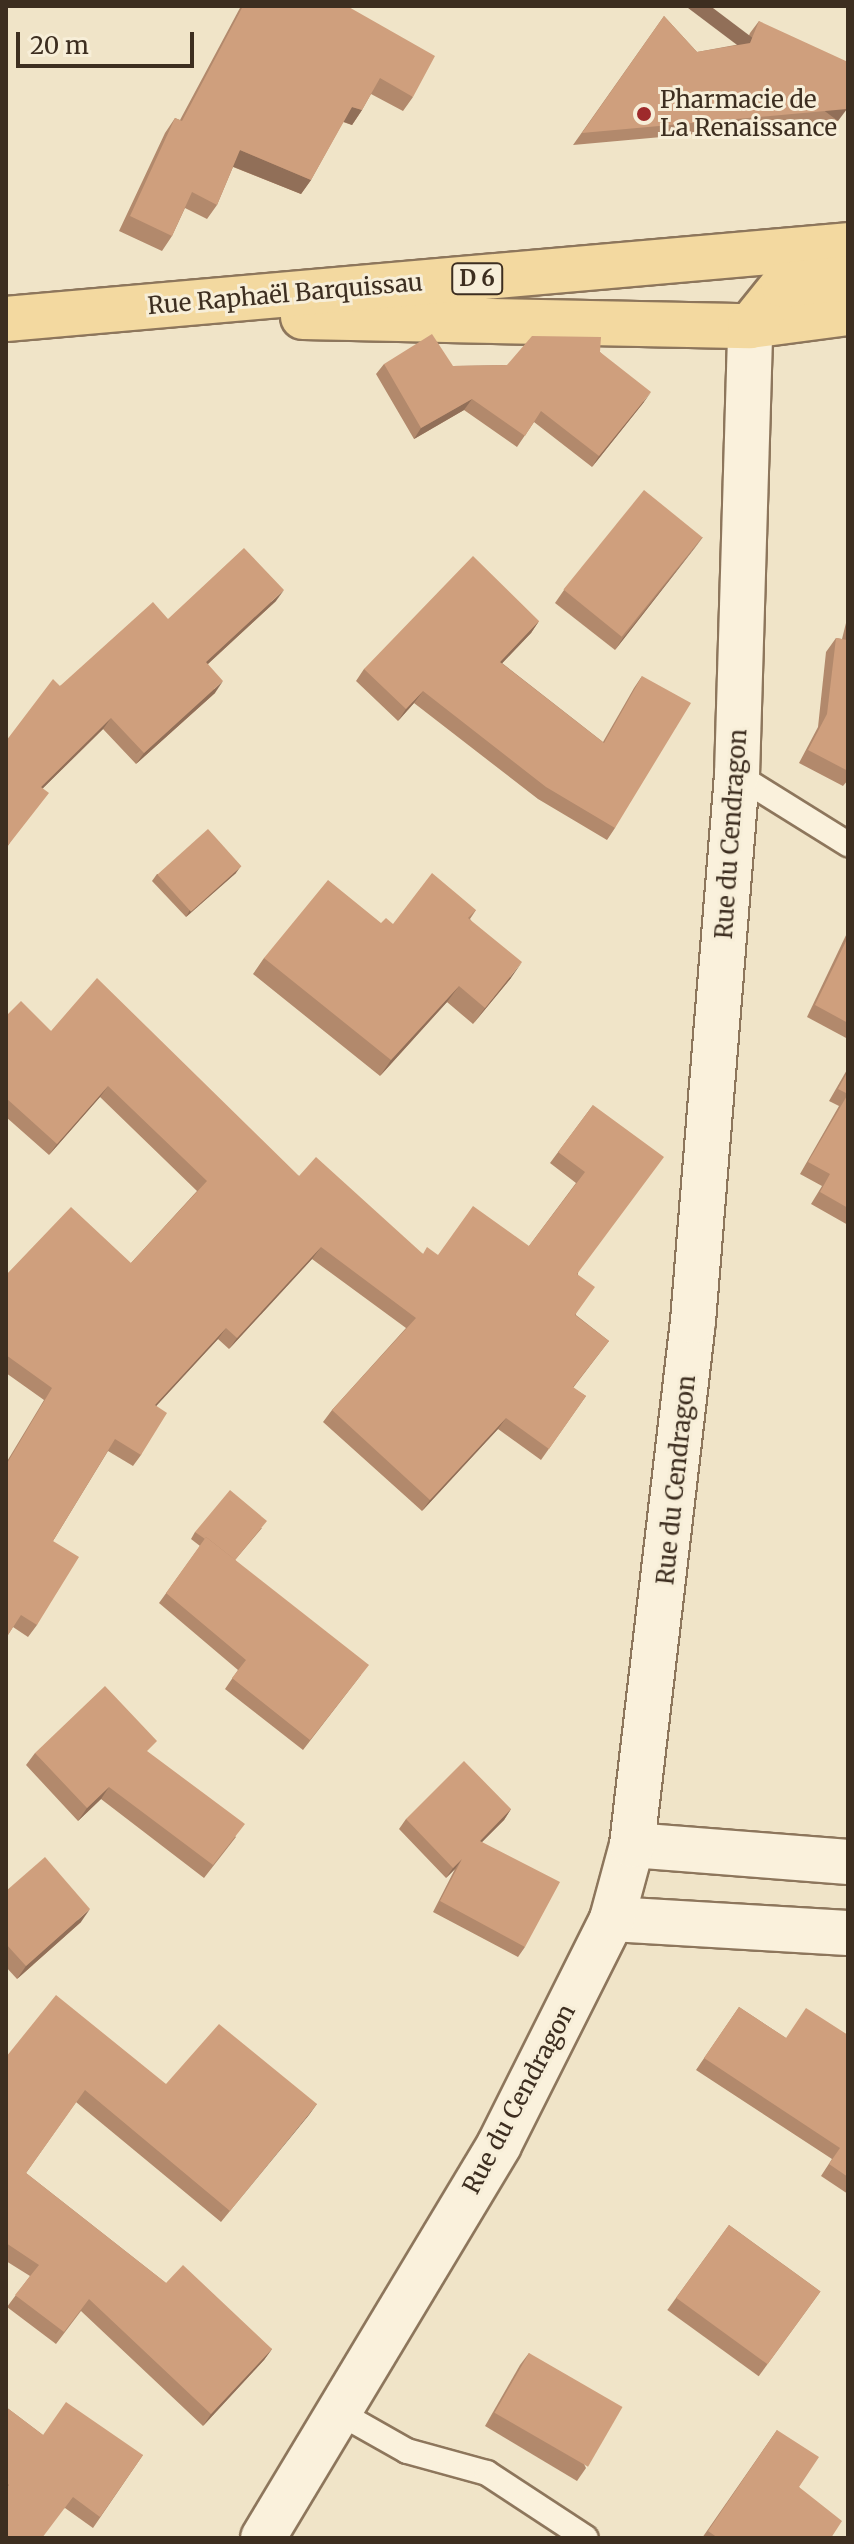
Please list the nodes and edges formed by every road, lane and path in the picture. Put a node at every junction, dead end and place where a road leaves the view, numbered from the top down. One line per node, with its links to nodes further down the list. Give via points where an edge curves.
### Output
1 (848, 245): 3 (main road, Rue Raphaël Barquissau / D 6)
2 (848, 278): 6 (main road, via 783,285)
3 (105, 309): 5 (main road, Rue Raphaël Barquissau / D 6); 6 (main road, Rue Raphaël Barquissau / D 6, via 554,327)
4 (848, 313): 6 (main road, Rue Raphaël Barquissau / D 6)
5 (6, 319)
6 (750, 326): 7 (main road, Rue du Cendragon)
7 (737, 775): 8 (lane); 9 (main road, Rue du Cendragon, via 693,1321)
8 (848, 844)
9 (632, 1845): 10 (main road); 11 (main road, Rue du Cendragon)
10 (848, 1862)
11 (612, 1919): 12 (main road); 13 (main road, Rue du Cendragon, via 499,2145)
12 (848, 1933)
13 (338, 2412): 14 (main road, Rue du Cendragon); 15 (lane, via 407,2451 487,2473)
14 (263, 2538)
15 (586, 2538)

